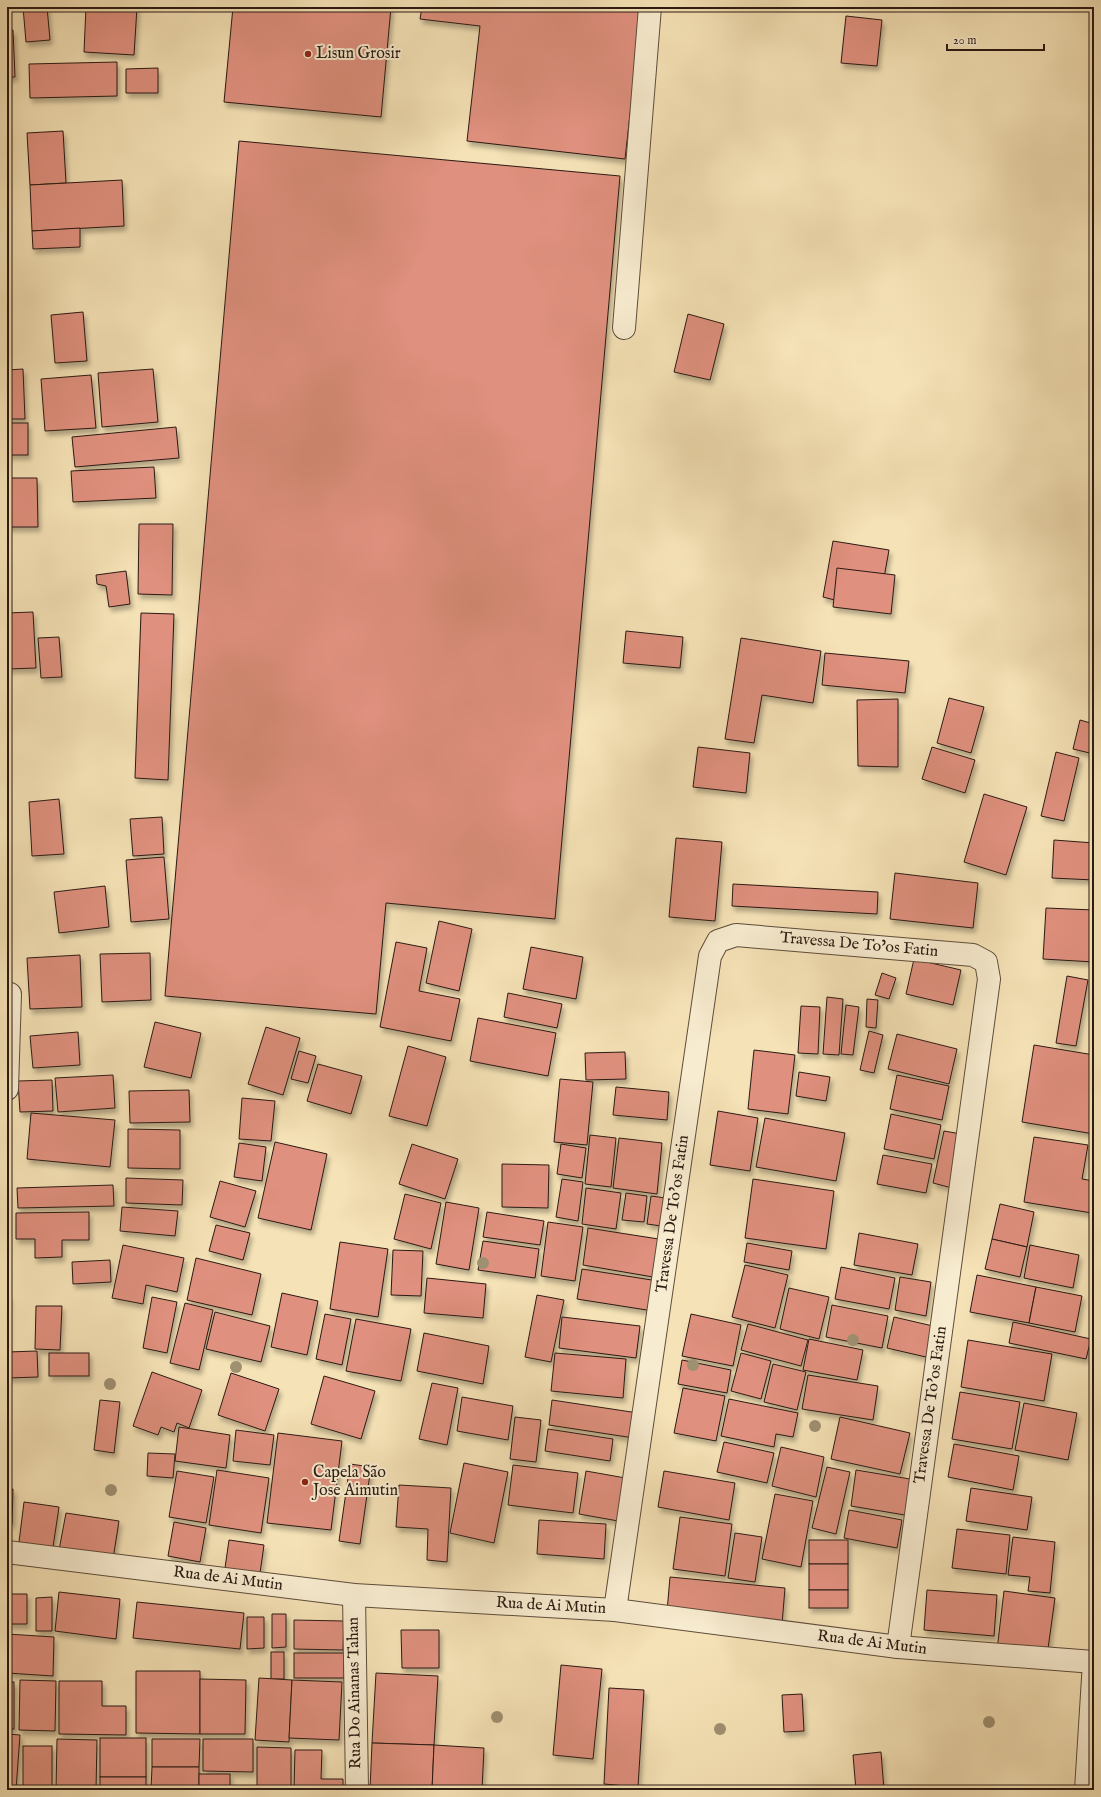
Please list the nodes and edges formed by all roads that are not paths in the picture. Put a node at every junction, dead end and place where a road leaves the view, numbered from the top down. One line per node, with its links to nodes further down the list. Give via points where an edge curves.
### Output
1 (650, 7): 2 (street)
2 (624, 328)
3 (10, 994): 4 (street)
4 (7, 1089)
5 (7, 1552): 6 (street, Rua de Ai Mutin)
6 (354, 1595): 7 (street, Rua de Ai Mutin); 10 (street, Rua Do Ainanas Tahan)
7 (615, 1610): 8 (street, Rua de Ai Mutin); 8 (street, Travessa De To’os Fatin, via 710,956 718,941 736,935 973,955 986,962 989,979)
8 (898, 1647): 9 (street, Rua de Ai Mutin)
9 (1094, 1662): 11 (street)
10 (357, 1790)
11 (1086, 1790)

